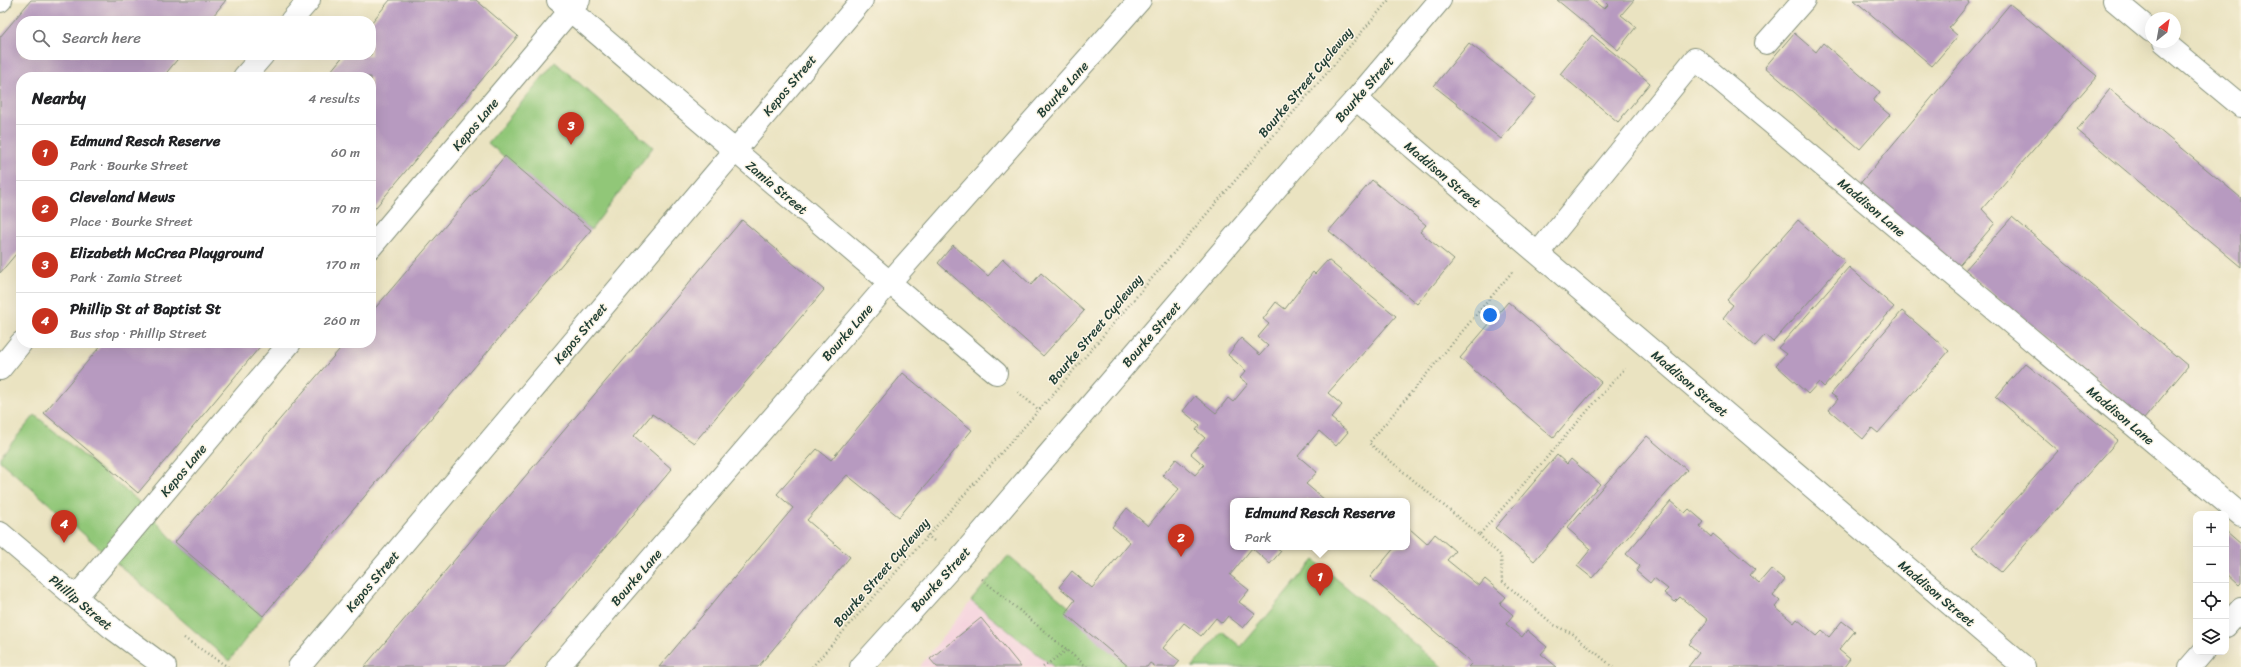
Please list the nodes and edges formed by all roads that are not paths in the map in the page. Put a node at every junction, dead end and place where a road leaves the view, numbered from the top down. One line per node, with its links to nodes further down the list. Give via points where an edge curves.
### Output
1 (309, 0): 8 (street)
2 (862, 0): 16 (street, Kepos Street)
3 (1140, 0): 19 (street, Bourke Lane)
4 (1440, 0): 14 (street, Bourke Street)
5 (1804, 0): 10 (street)
6 (2114, 0): 9 (street)
7 (569, 4): 16 (street, Zamia Street); 17 (street, Kepos Lane)
8 (295, 16)
9 (2145, 26)
10 (1766, 44)
11 (2171, 48): 15 (street)
12 (259, 60): 13 (street)
13 (248, 72)
14 (1356, 99): 18 (street, Maddison Street); 33 (street, Bourke Street, via 1291,171 958,560)
15 (2241, 106)
16 (734, 150): 19 (street, Zamia Street); 31 (street, Kepos Street)
17 (376, 241)
18 (1535, 251): 24 (street, Maddison Lane, via 1695,59); 34 (street, Maddison Street)
19 (889, 283): 23 (street, Zamia Street); 32 (street, Bourke Lane)
20 (18, 348): 22 (street)
21 (286, 348): 26 (street, Kepos Lane)
22 (0, 369)
23 (996, 373)
24 (2241, 515)
25 (0, 534): 26 (street, Phillip Street)
26 (76, 597): 30 (street, Phillip Street, via 112,628)
27 (2241, 609): 28 (street)
28 (2229, 623)
29 (2200, 655): 35 (street)
30 (165, 667)
31 (300, 667)
32 (558, 667)
33 (861, 667)
34 (2024, 667)
35 (2190, 667)

